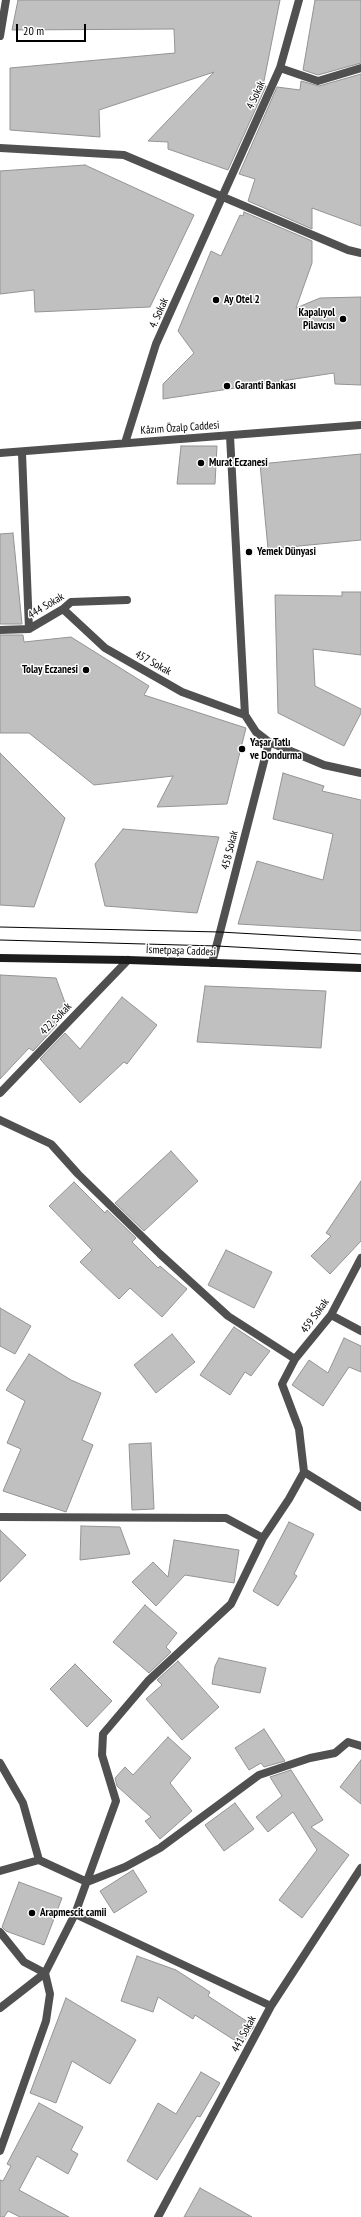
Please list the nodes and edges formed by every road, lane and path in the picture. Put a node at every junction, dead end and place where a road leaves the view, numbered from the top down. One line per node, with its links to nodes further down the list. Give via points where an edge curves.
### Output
1 (6, 0): 3 (street)
2 (299, 0): 4 (street, 4 Sokak)
3 (0, 36)
4 (280, 68): 5 (street, via 318,81); 7 (street, 4 Sokak)
5 (361, 68)
6 (0, 148): 7 (street, via 124,154)
7 (224, 195): 8 (street, via 348,250); 11 (street, 4. Sokak, via 156,344)
8 (361, 253)
9 (361, 425): 10 (street, Kâzım Özalp Caddesi)
10 (230, 436): 11 (street, Kâzım Özalp Caddesi); 18 (street)
11 (125, 443): 12 (street, Kâzım Özalp Caddesi)
12 (22, 453): 13 (street, Kâzım Özalp Caddesi); 16 (street)
13 (0, 454)
14 (127, 600): 15 (street, 444 Sokak, via 71,602)
15 (63, 610): 16 (street, 444 Sokak); 18 (street, 457 Sokak, via 105,648 182,692)
16 (29, 629): 17 (street, 444 Sokak)
17 (0, 630)
18 (245, 715): 19 (street, via 256,732)
19 (269, 742): 20 (street, via 324,765); 23 (street, 458 Sokak)
20 (361, 773)
21 (0, 958): 22 (street, İsmetpaşa Caddesi)
22 (128, 960): 23 (street, İsmetpaşa Caddesi); 25 (street, 422 Sokak)
23 (212, 963): 24 (street, İsmetpaşa Caddesi)
24 (361, 968)
25 (0, 1093)
26 (0, 1120): 30 (street, via 51,1144 160,1254 228,1316)
27 (361, 1258): 28 (street, 459 Sokak)
28 (331, 1315): 29 (street); 30 (street, 459 Sokak)
29 (361, 1331)
30 (295, 1359): 31 (street, 459 Sokak, via 282,1384 299,1429)
31 (304, 1472): 32 (street); 34 (street)
32 (361, 1507)
33 (0, 1517): 34 (street, via 226,1518)
34 (263, 1538): 40 (street, via 231,1604 148,1682 103,1734 102,1755 116,1801)
35 (361, 1746): 40 (street, via 348,1742 335,1753 310,1758 259,1775 160,1848 124,1867)
36 (0, 1763): 37 (street, via 23,1803)
37 (39, 1860): 39 (street); 40 (street)
38 (361, 1868): 44 (street, 441 Sokak)
39 (0, 1871)
40 (87, 1882): 41 (street)
41 (75, 1914): 43 (street); 44 (street)
42 (0, 1932): 43 (street, via 24,1962)
43 (45, 1973): 45 (street); 46 (street, via 50,1994 46,2020)
44 (271, 2006): 47 (street, 441 Sokak)
45 (0, 2008)
46 (0, 2151)
47 (158, 2217)

